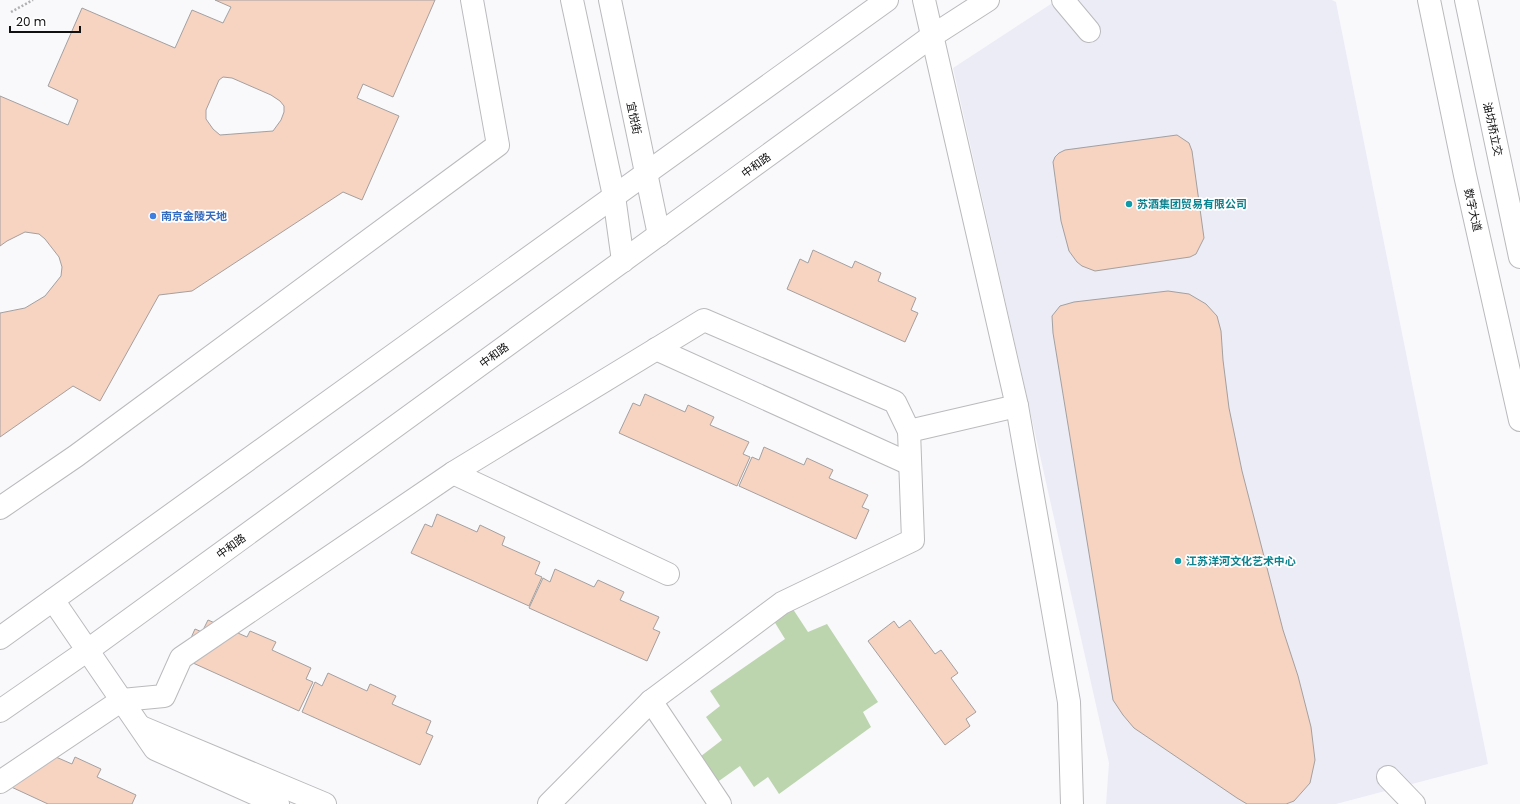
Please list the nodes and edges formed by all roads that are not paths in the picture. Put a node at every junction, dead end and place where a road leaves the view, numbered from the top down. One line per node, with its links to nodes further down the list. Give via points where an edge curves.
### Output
1 (472, 0): 23 (main road, via 498,145 76,456)
2 (572, 0): 13 (main road)
3 (610, 0): 12 (main road, 宜悦街)
4 (887, 0): 12 (main road)
5 (924, 0): 11 (main road)
6 (988, 0): 11 (main road, 中和路)
7 (1063, 0): 10 (main road)
8 (1429, 0): 19 (main road, 数字大道)
9 (1466, 0): 15 (main road, 油坊桥立交)
10 (1089, 31)
11 (932, 36): 14 (main road, 中和路); 18 (main road)
12 (646, 174): 13 (main road); 14 (main road, 宜悦街)
13 (614, 196): 16 (main road); 25 (main road)
14 (659, 235): 16 (main road, 中和路)
15 (1520, 257)
16 (623, 261): 27 (main road, 中和路)
17 (656, 349): 20 (main road, via 704,320 895,402); 21 (main road); 22 (main road)
18 (1017, 406): 20 (main road); 38 (main road, via 1069,702)
19 (1520, 420)
20 (909, 432): 21 (main road)
21 (910, 464): 29 (main road, via 913,540 782,603)
22 (453, 473): 24 (main road); 28 (main road, via 181,658 164,696)
23 (0, 508)
24 (668, 574)
25 (53, 600): 26 (main road); 27 (main road)
26 (0, 638)
27 (88, 650): 28 (main road); 30 (main road, 中和路)
28 (122, 700): 31 (main road); 33 (main road)
29 (651, 701): 36 (main road); 37 (main road)
30 (0, 711)
31 (141, 727): 34 (main road, via 155,749); 35 (main road)
32 (1388, 776): 39 (main road)
33 (0, 782)
34 (278, 804)
35 (325, 804)
36 (549, 804)
37 (720, 804)
38 (1072, 804)
39 (1414, 804)

